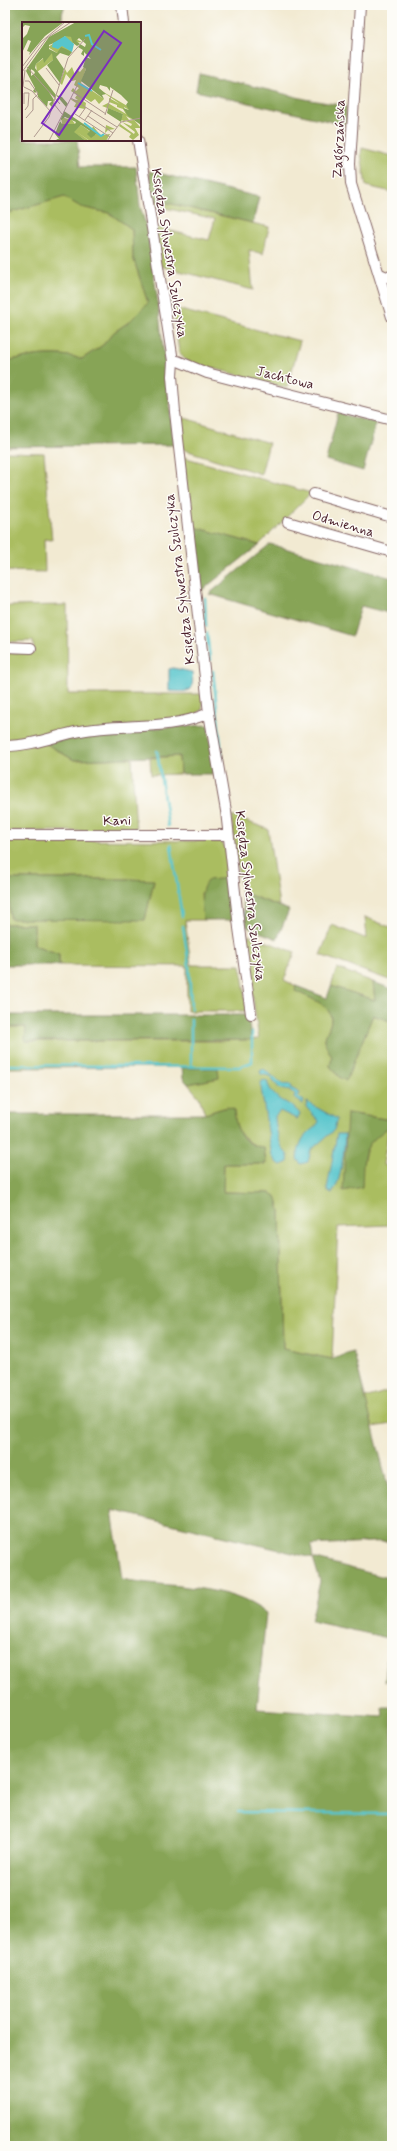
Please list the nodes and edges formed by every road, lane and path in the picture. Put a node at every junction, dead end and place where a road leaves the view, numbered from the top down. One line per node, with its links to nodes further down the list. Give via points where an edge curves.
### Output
1 (122, 5): 3 (street)
2 (360, 5): 5 (street, Zagórzańska, via 350,163 351,184)
3 (124, 22)
4 (138, 141): 8 (street, Księdza Sylwestra Szulczyka)
5 (380, 274): 6 (street); 7 (street, Zagórzańska)
6 (392, 277)
7 (392, 317)
8 (173, 361): 9 (street, Jachtowa, via 207,373); 16 (street, Księdza Sylwestra Szulczyka, via 175,412)
9 (392, 420)
10 (314, 494): 11 (street)
11 (392, 516)
12 (288, 522): 13 (street, Odmienna)
13 (392, 552)
14 (5, 647): 15 (street)
15 (31, 648)
16 (209, 713): 17 (street, via 183,722 80,731 47,740); 19 (street, Księdza Sylwestra Szulczyka)
17 (5, 746)
18 (5, 835): 19 (street, Kani)
19 (228, 835): 20 (street, Księdza Sylwestra Szulczyka)
20 (251, 1014)

